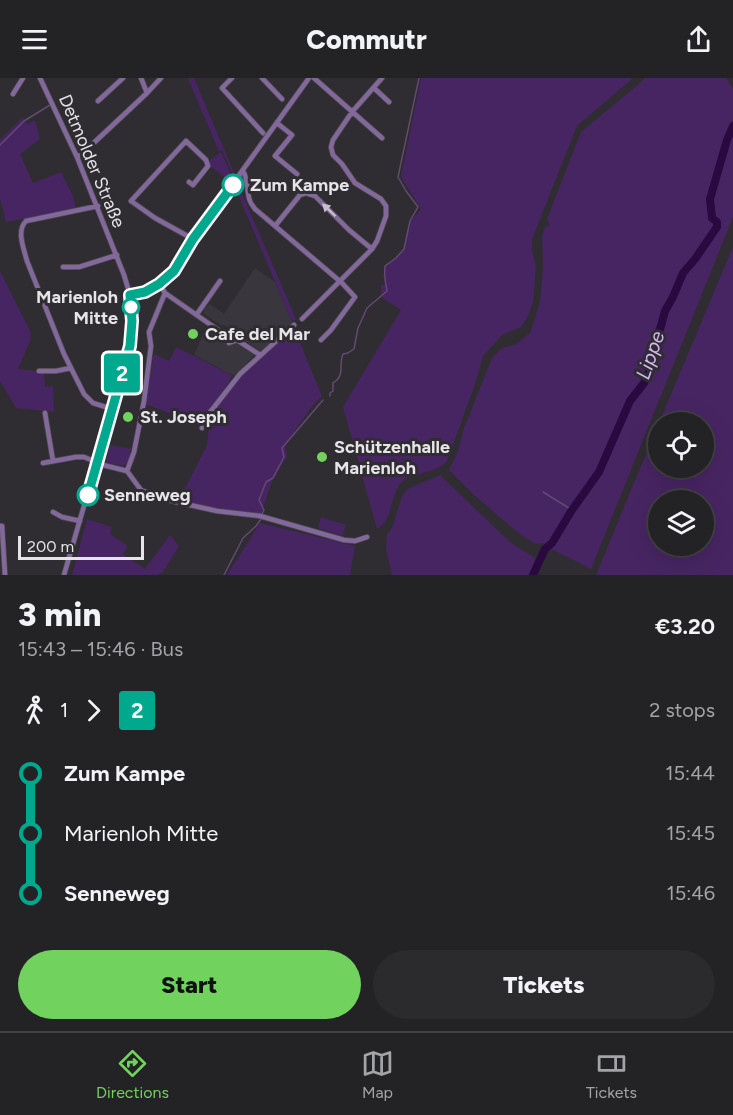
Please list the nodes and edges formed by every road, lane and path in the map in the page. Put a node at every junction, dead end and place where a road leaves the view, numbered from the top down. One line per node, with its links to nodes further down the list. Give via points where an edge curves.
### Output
1 (23, 78): 13 (street)
2 (40, 78): 21 (street, Detmolder Straße)
3 (123, 78): 15 (street)
4 (141, 78): 12 (street)
5 (161, 78): 12 (street)
6 (232, 78): 19 (street, via 222,88)
7 (262, 78): 14 (street)
8 (309, 78): 18 (street)
9 (314, 78): 17 (street)
10 (382, 78): 11 (street)
11 (374, 88): 16 (street); 17 (street)
12 (147, 93): 21 (street)
13 (13, 94)
14 (282, 99)
15 (98, 101)
16 (389, 102)
17 (352, 112): 20 (street); 28 (street, via 333,140 331,150 356,183 386,206 386,216)
18 (277, 123): 22 (street); 23 (street, via 292,135 275,156)
19 (263, 133)
20 (382, 138)
21 (77, 157): 25 (street, Detmolder Straße)
22 (243, 171): 26 (street, via 250,201); 27 (street)
23 (297, 174)
24 (189, 182): 27 (street, via 193,185 208,166 186,141 131,201)
25 (98, 206): 29 (street, Detmolder Straße); 41 (street, via 22,225 27,261)
26 (275, 226): 28 (street, one-way to 26, via 315,196 306,193 300,195); 32 (street)
27 (193, 239): 33 (street, via 174,271)
28 (372, 249): 32 (street)
29 (117, 255): 30 (street, Detmolder Straße, via 79,267); 35 (street, Detmolder Straße)
30 (63, 267)
31 (220, 281): 36 (street)
32 (340, 282): 37 (street); 39 (street, via 355,297)
33 (159, 284): 34 (street); 35 (street)
34 (165, 293): 36 (street); 51 (street, via 149,332 151,346 144,401)
35 (130, 295): 43 (street, Detmolder Straße, via 130,346)
36 (197, 314): 40 (street)
37 (302, 319)
38 (294, 325): 40 (street)
39 (321, 340)
40 (261, 354): 47 (street, via 230,385)
41 (71, 368): 42 (street); 43 (street, via 89,400)
42 (39, 371)
43 (112, 409): 49 (street, Detmolder Straße)
44 (45, 413): 46 (street)
45 (54, 426): 46 (street)
46 (47, 427): 48 (street)
47 (202, 428)
48 (53, 461): 49 (street, via 76,457); 50 (street)
49 (97, 462): 51 (street); 53 (street, Detmolder Straße)
50 (43, 463)
51 (127, 471): 55 (street, via 141,490 176,502 262,517 344,540)
52 (53, 512): 53 (street)
53 (80, 521): 57 (street, Detmolder Straße)
54 (0, 526): 56 (street)
55 (367, 537)
56 (5, 575)
57 (64, 575)

